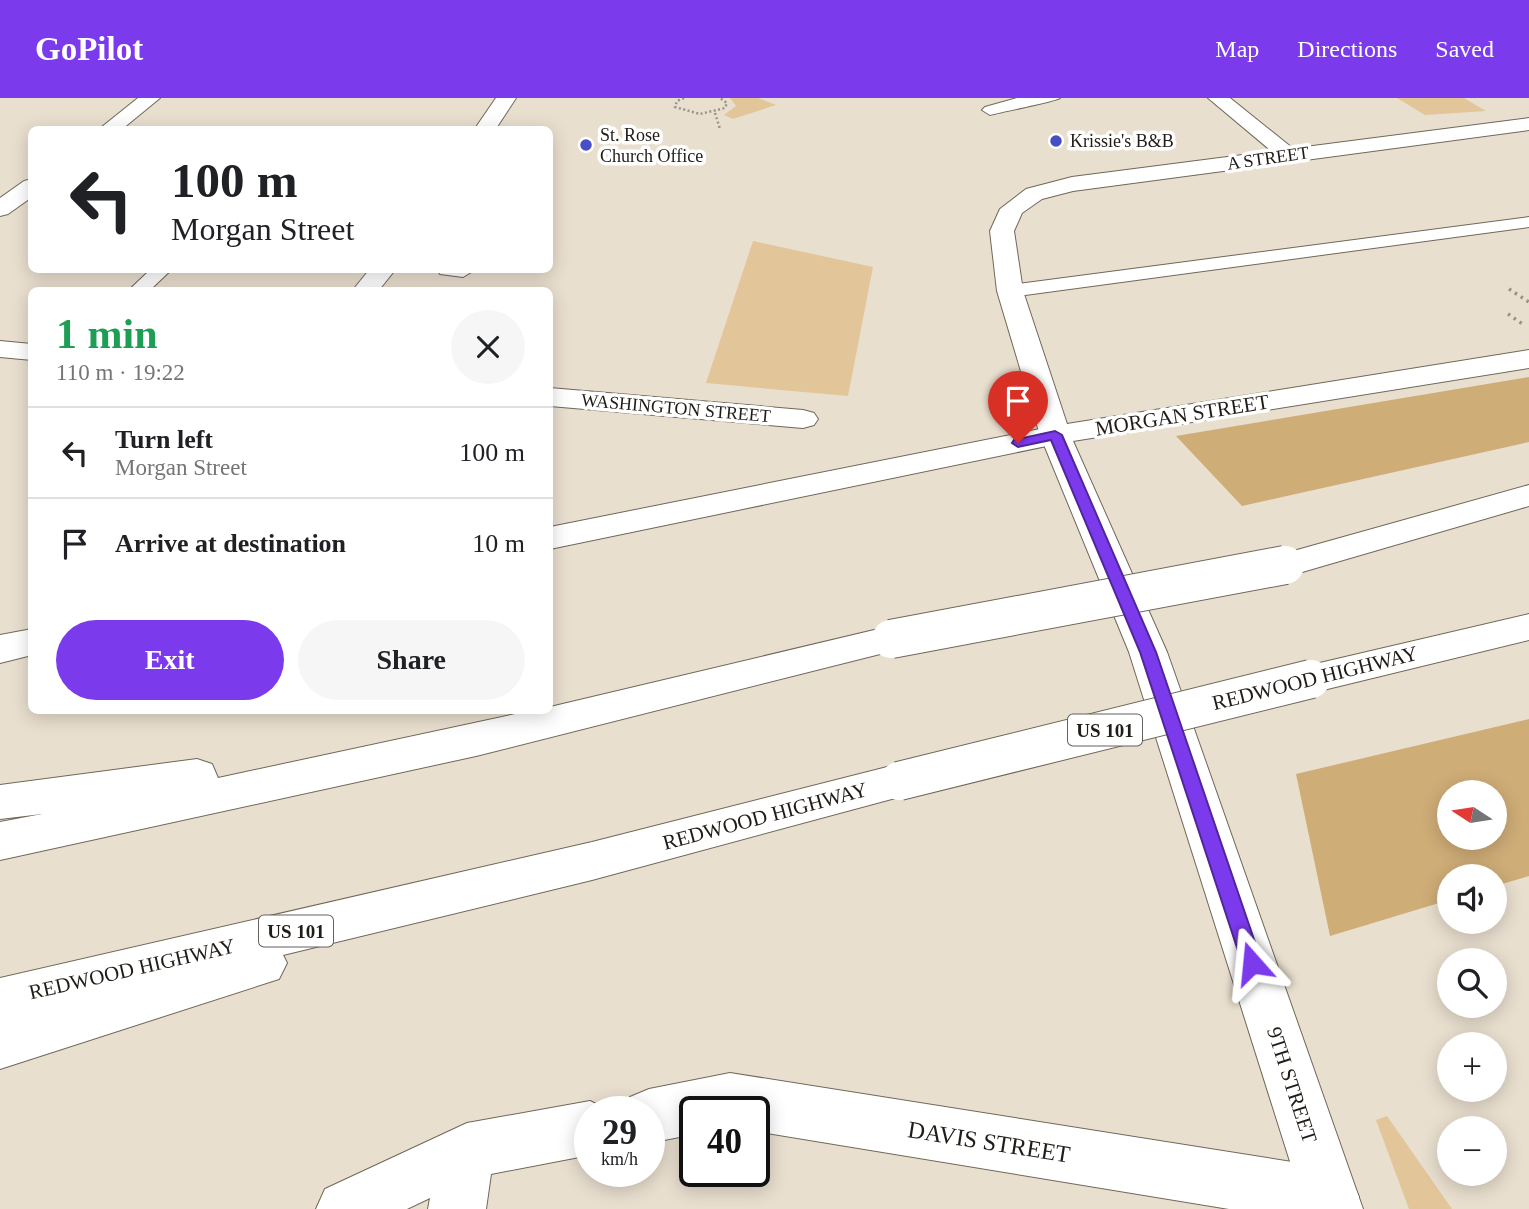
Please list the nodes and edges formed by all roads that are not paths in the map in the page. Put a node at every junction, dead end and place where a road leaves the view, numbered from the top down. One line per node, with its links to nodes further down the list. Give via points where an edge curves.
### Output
1 (150, 98): 9 (main road)
2 (506, 98): 10 (main road)
3 (1052, 98): 6 (lane)
4 (1218, 98): 11 (main road)
5 (1511, 105): 7 (main road)
6 (989, 110)
7 (1529, 115)
8 (1529, 124): 11 (main road, A STREET)
9 (113, 126)
10 (487, 126)
11 (1290, 155): 14 (main road, A STREET, via 1072,184 1034,194)
12 (28, 189): 13 (main road)
13 (0, 209)
14 (1012, 209): 20 (main road, 9TH STREET, via 1002,231)
15 (1529, 222): 20 (lane)
16 (158, 273): 18 (lane)
17 (380, 273): 19 (main road)
18 (142, 287)
19 (368, 287)
20 (1010, 291): 26 (main road, 9TH STREET)
21 (0, 349): 22 (main road)
22 (28, 352)
23 (1529, 359): 26 (main road, MORGAN STREET)
24 (553, 397): 25 (main road, WASHINGTON STREET)
25 (803, 419)
26 (1055, 435): 29 (main road, MORGAN STREET); 45 (main road, 9TH STREET, via 1148,652)
27 (1529, 495): 30 (main road)
28 (1529, 514): 30 (main road)
29 (553, 537)
30 (1285, 565): 36 (main road, bridge, via 891,639)
31 (1529, 627): 35 (main road, REDWOOD HIGHWAY / US 101)
32 (28, 643): 33 (main road)
33 (0, 649)
34 (1529, 650): 35 (main road)
35 (1311, 679): 39 (main road, REDWOOD HIGHWAY / US 101, bridge)
36 (476, 740): 37 (main road); 38 (main road)
37 (0, 802)
38 (0, 841)
39 (592, 861): 40 (main road, REDWOOD HIGHWAY / US 101); 41 (main road)
40 (0, 1001)
41 (0, 1044)
42 (665, 1113): 45 (main road, DAVIS STREET, via 730,1100)
43 (574, 1131): 44 (main road)
44 (467, 1152): 46 (main road); 47 (main road)
45 (1332, 1203)
46 (345, 1209)
47 (457, 1209)

